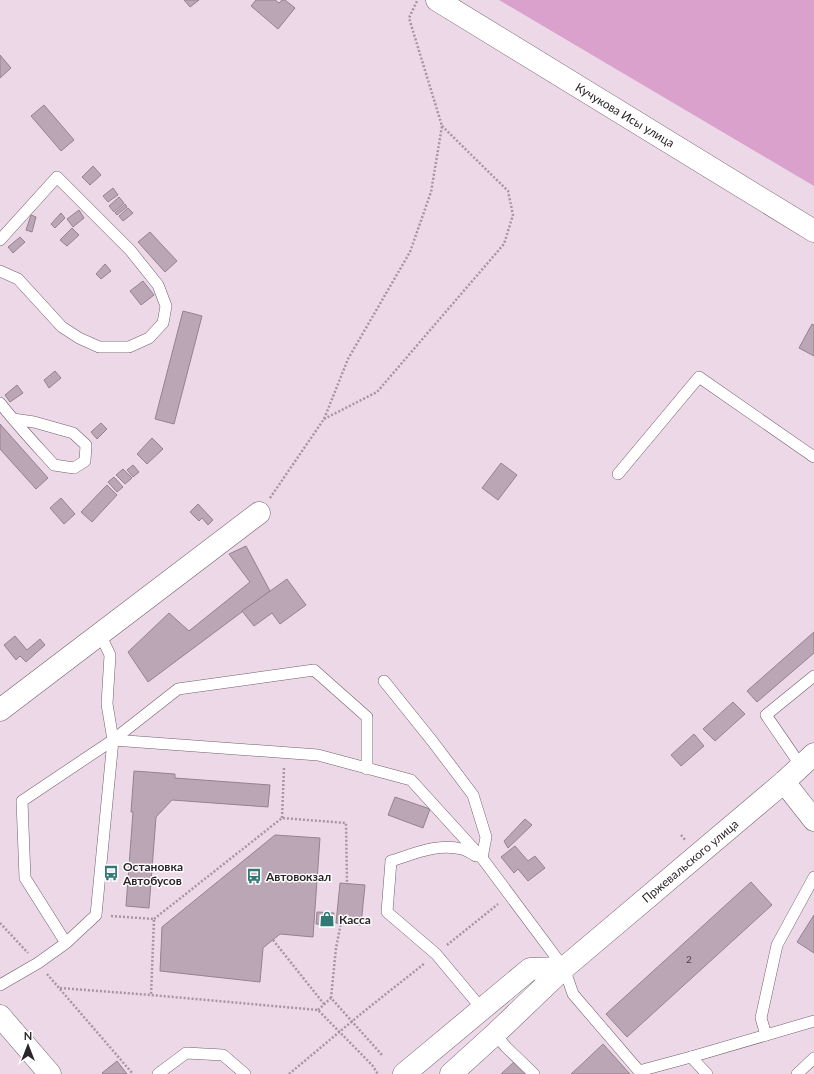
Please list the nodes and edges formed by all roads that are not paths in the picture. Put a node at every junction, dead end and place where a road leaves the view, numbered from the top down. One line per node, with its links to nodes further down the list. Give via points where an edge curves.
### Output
1 (437, 0): 2 (main road, Кучукова Исы улица)
2 (814, 231)
3 (0, 240): 4 (lane, via 57,177 130,250 158,285 166,306 163,324 149,338 128,347 99,347 78,338 62,327 18,279)
4 (0, 271)
5 (0, 403): 6 (lane)
6 (13, 419): 6 (lane, via 54,465 74,468 85,461 86,445 73,433)
7 (814, 457): 8 (lane, via 699,377)
8 (618, 474)
9 (259, 514): 10 (main road)
10 (100, 634): 13 (main road); 14 (lane, via 110,655 107,704)
11 (814, 676): 15 (lane, via 766,715)
12 (384, 681): 19 (lane, via 473,796 486,837)
13 (0, 710)
14 (113, 740): 16 (lane, via 318,755); 16 (lane, via 178,690 314,670 366,717); 21 (lane, via 96,915); 21 (lane, via 22,801 25,878)
15 (807, 760): 17 (main road, Пржевальского улица)
16 (367, 769): 19 (lane, via 411,780)
17 (784, 782): 18 (main road); 22 (main road, Пржевальского улица)
18 (814, 820)
19 (482, 858): 22 (lane); 24 (lane, via 462,849 444,846 391,862 387,912 436,954)
20 (814, 877): 28 (lane, via 778,945 761,1018)
21 (66, 943): 23 (lane)
22 (564, 968): 24 (main road, via 530,969); 27 (main road, Пржевальского улица); 29 (lane, via 573,994 639,1071)
23 (0, 985)
24 (482, 1009): 34 (main road)
25 (0, 1016): 31 (main road)
26 (814, 1021): 28 (lane)
27 (495, 1034): 35 (main road, Пржевальского улица); 36 (lane)
28 (766, 1035): 29 (lane)
29 (691, 1057): 37 (lane)
30 (814, 1058): 38 (lane)
31 (50, 1074)
32 (158, 1074): 33 (lane, via 186,1053 223,1055)
33 (245, 1074)
34 (404, 1074)
35 (451, 1074)
36 (534, 1074)
37 (707, 1074)
38 (797, 1074)

